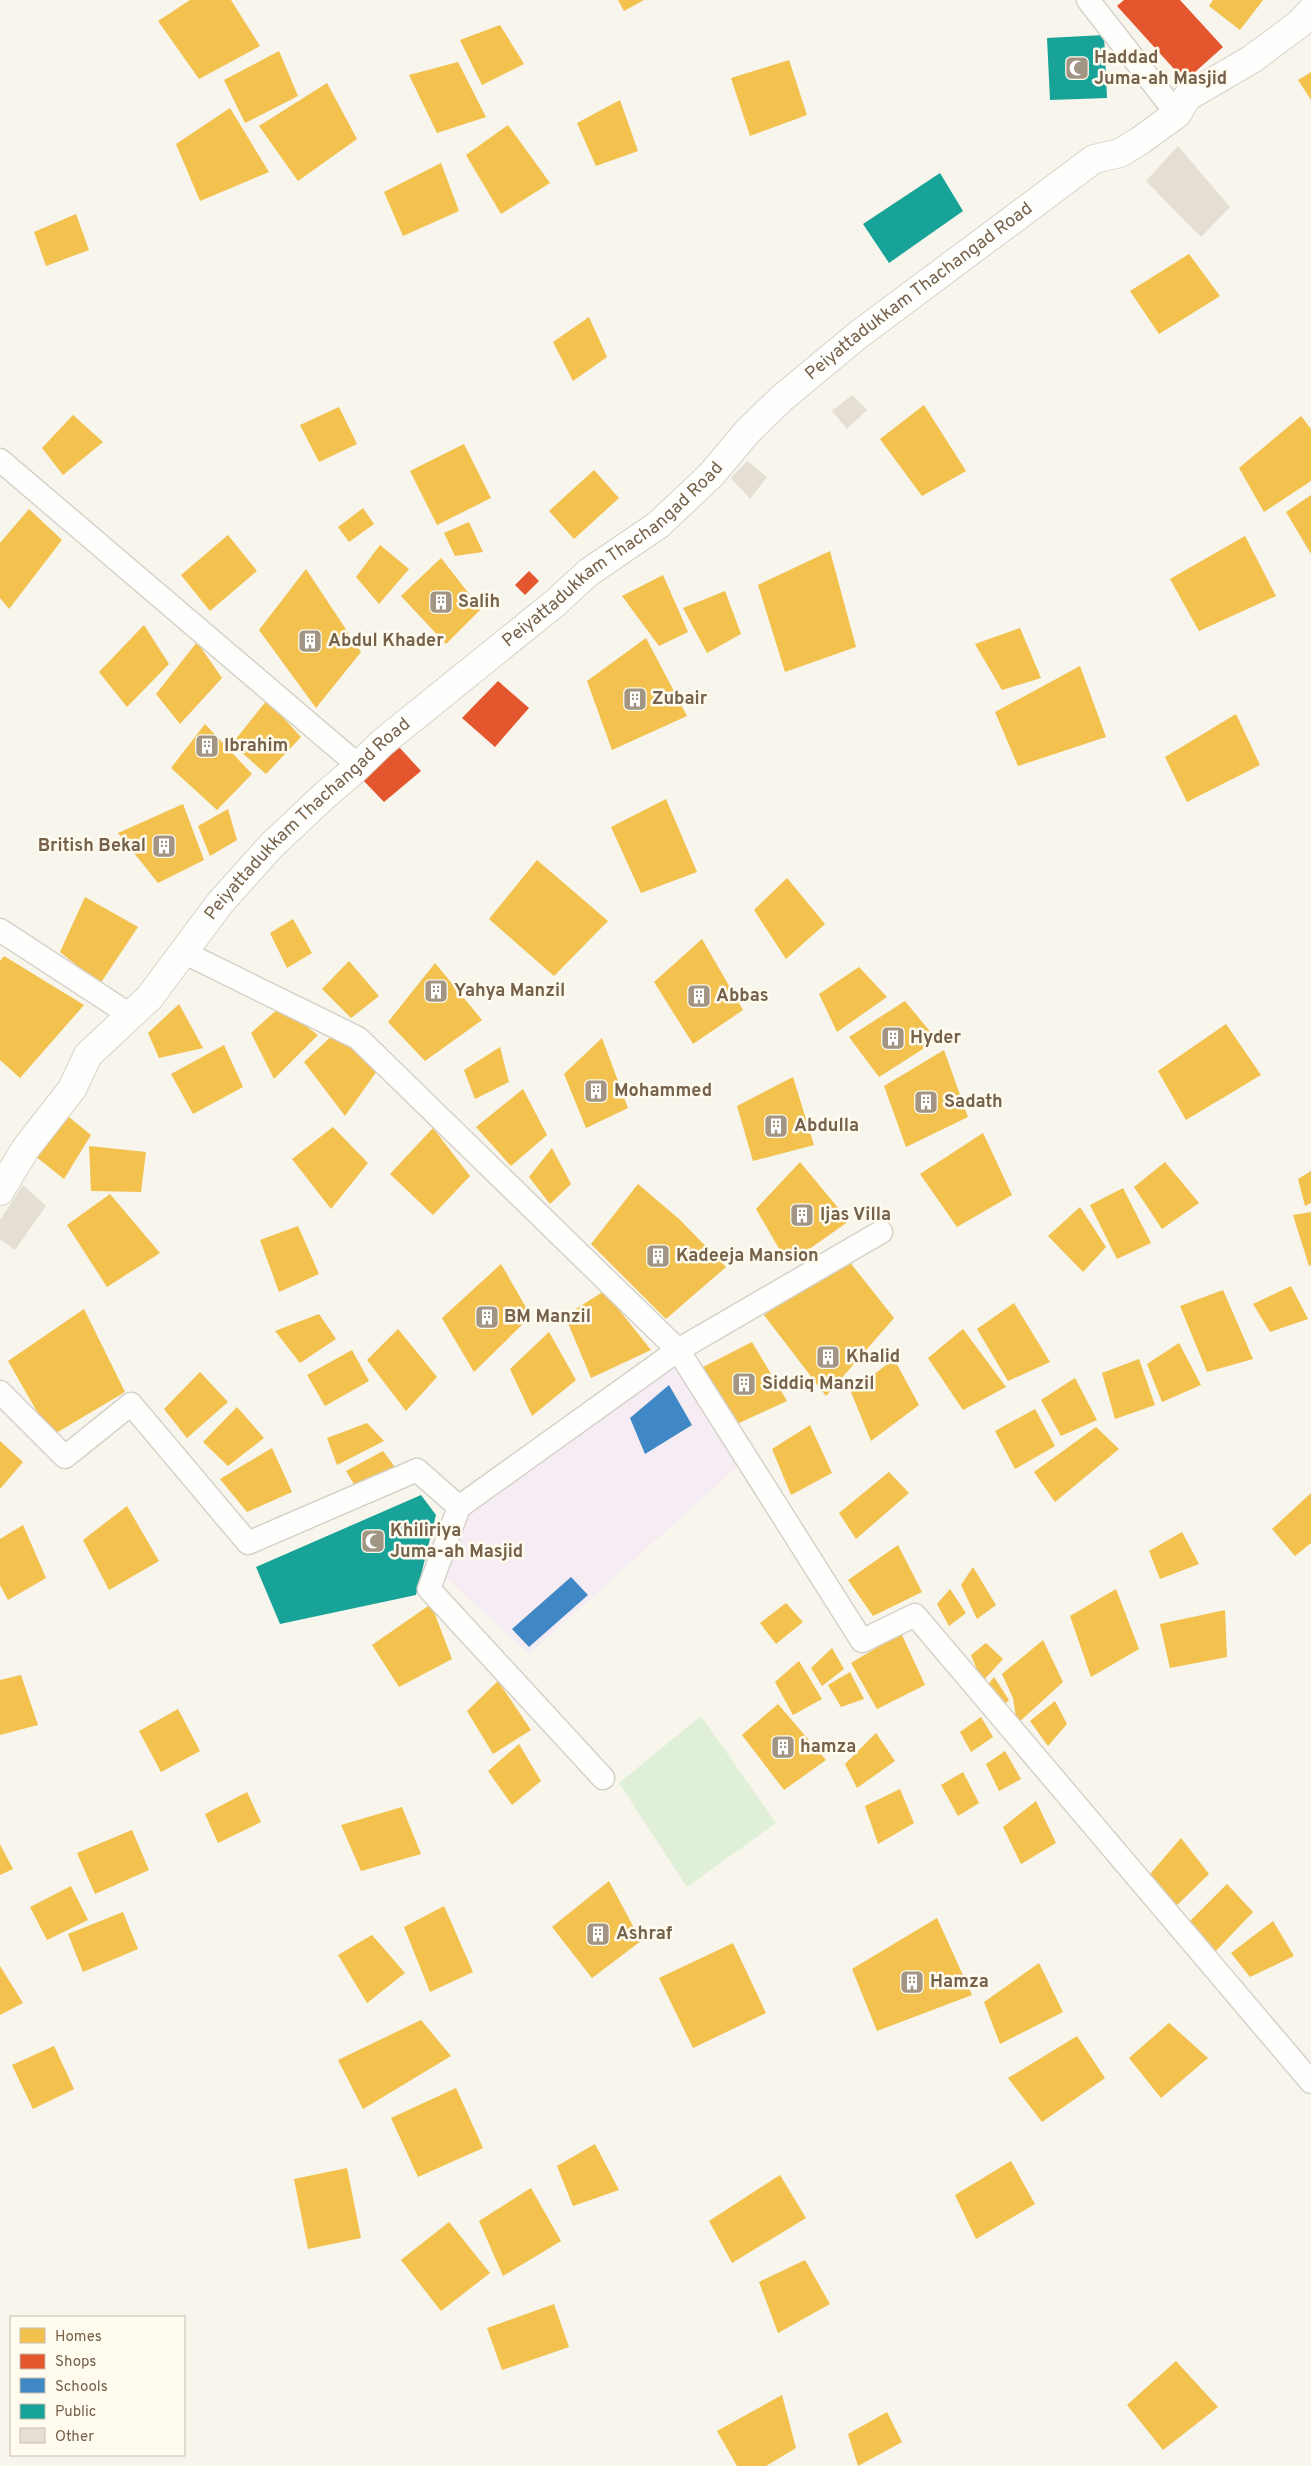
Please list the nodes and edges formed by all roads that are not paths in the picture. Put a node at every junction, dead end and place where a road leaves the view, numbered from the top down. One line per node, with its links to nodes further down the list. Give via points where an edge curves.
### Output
1 (1088, 0): 3 (street)
2 (1311, 12): 3 (main road, Peiyattadukkam Thachangad Road, via 1252,59 1187,97)
3 (1177, 114): 5 (main road, Peiyattadukkam Thachangad Road, via 1120,153 1094,160 858,335 781,399 658,525 589,572 383,742)
4 (0, 460): 5 (street)
5 (359, 766): 7 (main road, Peiyattadukkam Thachangad Road, via 270,846)
6 (0, 930): 8 (street)
7 (183, 952): 8 (main road, Peiyattadukkam Thachangad Road, via 148,998); 11 (street, via 358,1038)
8 (130, 1015): 9 (main road, Peiyattadukkam Thachangad Road, via 88,1055 72,1089 26,1148)
9 (0, 1191)
10 (881, 1232): 11 (street)
11 (678, 1350): 13 (street); 15 (street, via 862,1640 915,1615)
12 (0, 1392): 13 (street, via 65,1457 131,1404 248,1543 417,1470)
13 (458, 1508): 14 (street, via 429,1589)
14 (603, 1778)
15 (1311, 2082)

